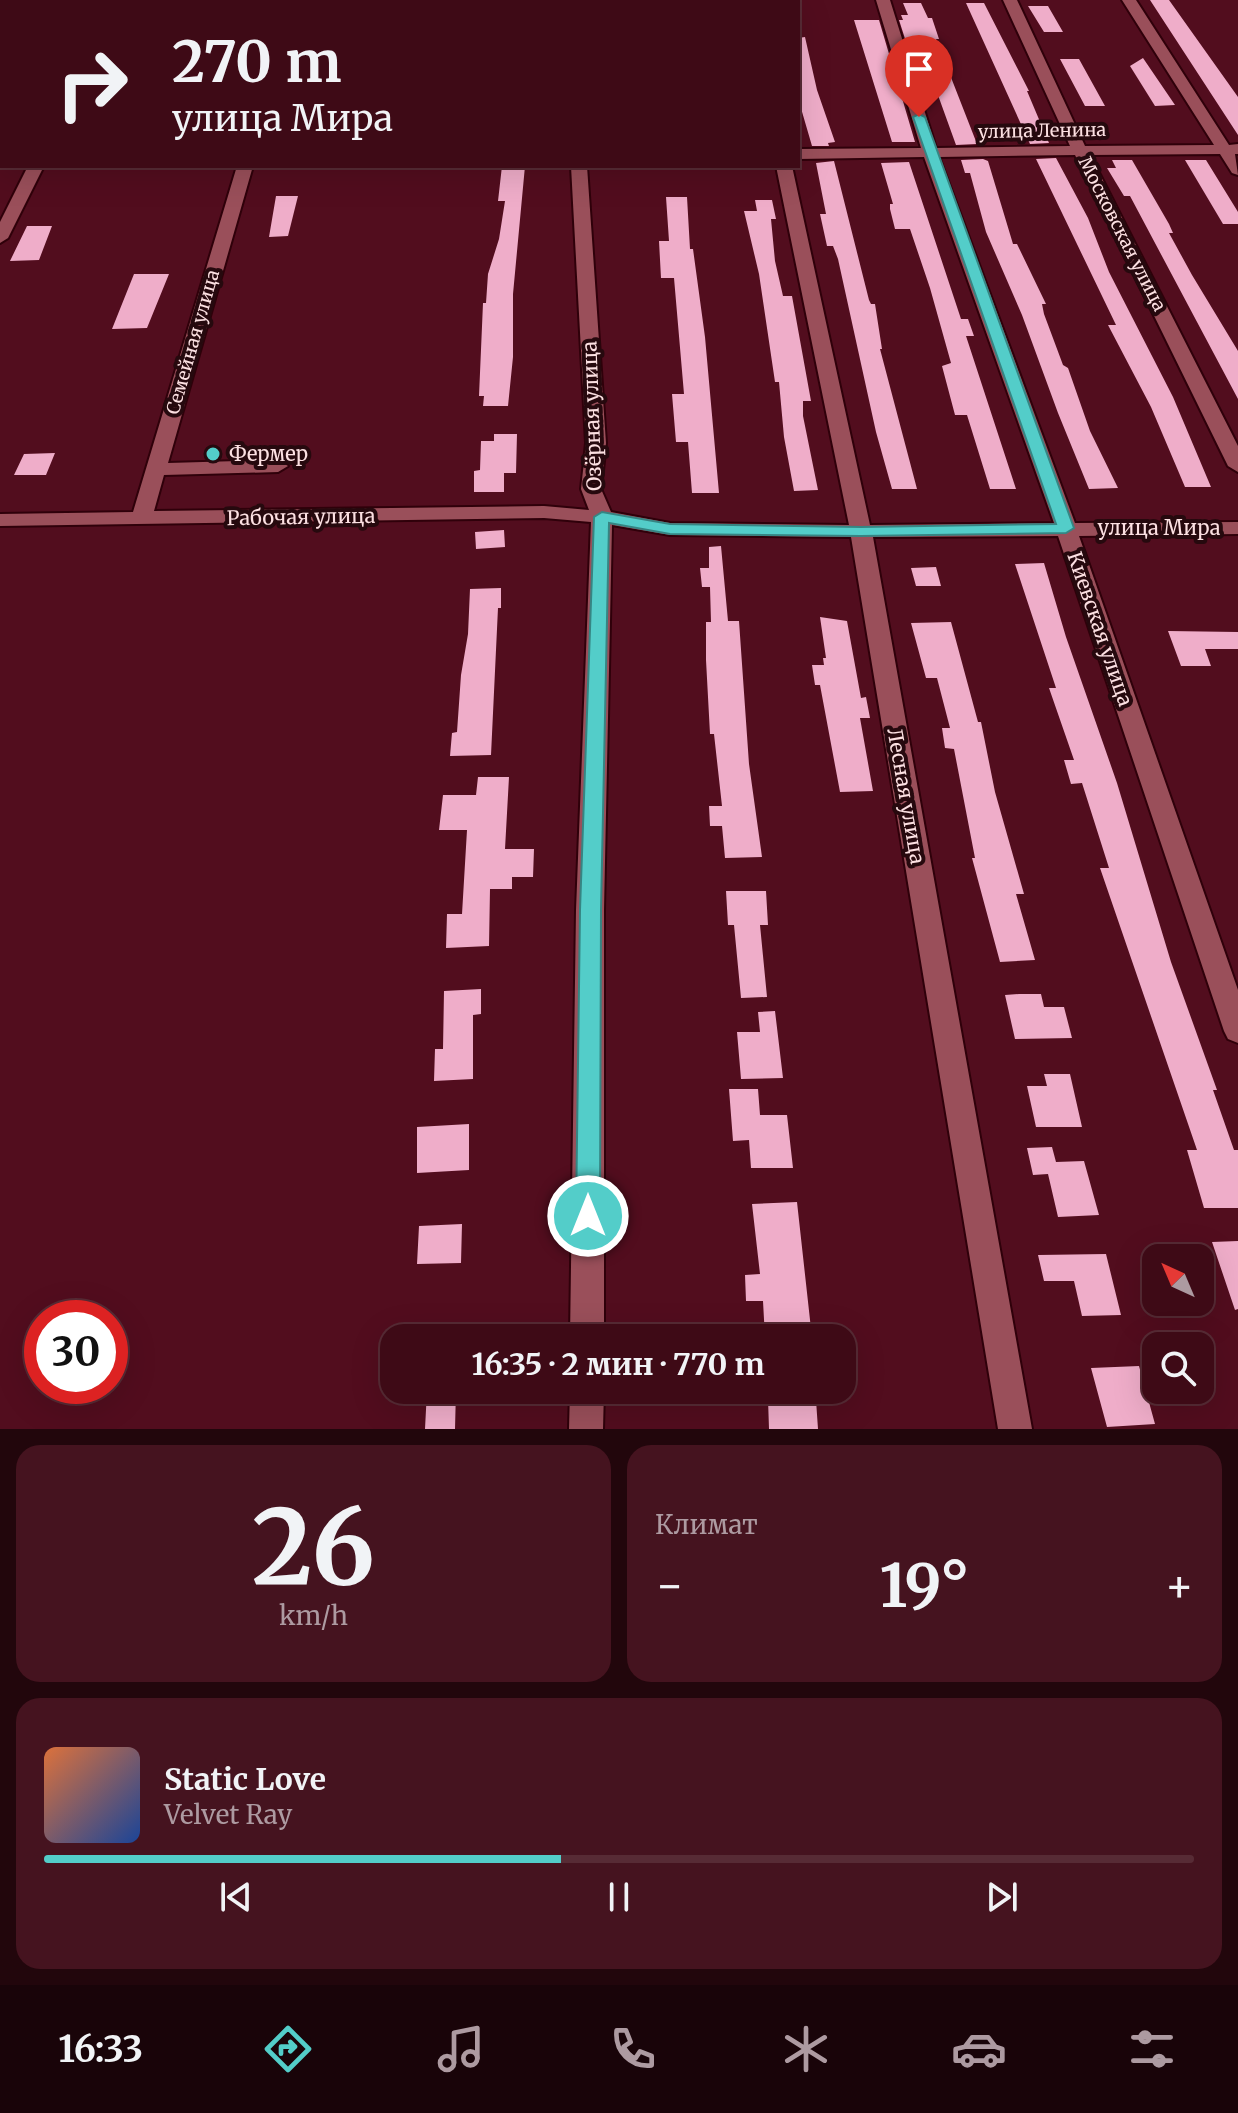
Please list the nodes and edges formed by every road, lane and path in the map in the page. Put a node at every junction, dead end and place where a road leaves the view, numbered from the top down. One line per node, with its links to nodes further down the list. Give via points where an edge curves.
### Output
1 (883, 0): 6 (street, Киевская улица)
2 (1010, 0): 5 (street, Московская улица)
3 (1129, 0): 4 (street)
4 (1231, 149): 5 (street, улица Ленина); 12 (street)
5 (1080, 151): 6 (street, улица Ленина); 15 (street, Московская улица)
6 (930, 153): 7 (street, улица Ленина); 20 (street, Киевская улица)
7 (800, 154)
8 (35, 168): 13 (street)
9 (244, 168): 16 (street, Семейная улица)
10 (579, 168): 17 (street, Озёрная улица, via 596,443 591,489)
11 (784, 168): 22 (street, Лесная улица)
12 (1238, 170)
13 (0, 238)
14 (278, 466): 16 (street)
15 (1238, 466)
16 (156, 469): 18 (street, Семейная улица)
17 (602, 517): 18 (street, Рабочая улица, via 544,512); 22 (street, улица Мира, via 670,529); 24 (street, Озёрная улица, via 590,910)
18 (141, 519): 19 (street, Рабочая улица)
19 (0, 520)
20 (1066, 528): 21 (street, улица Мира); 22 (street, улица Мира); 23 (street, Киевская улица)
21 (1238, 528)
22 (861, 531): 27 (street, Лесная улица)
23 (1238, 1031)
24 (587, 1324)
25 (587, 1404): 26 (street)
26 (586, 1429)
27 (1015, 1429)

